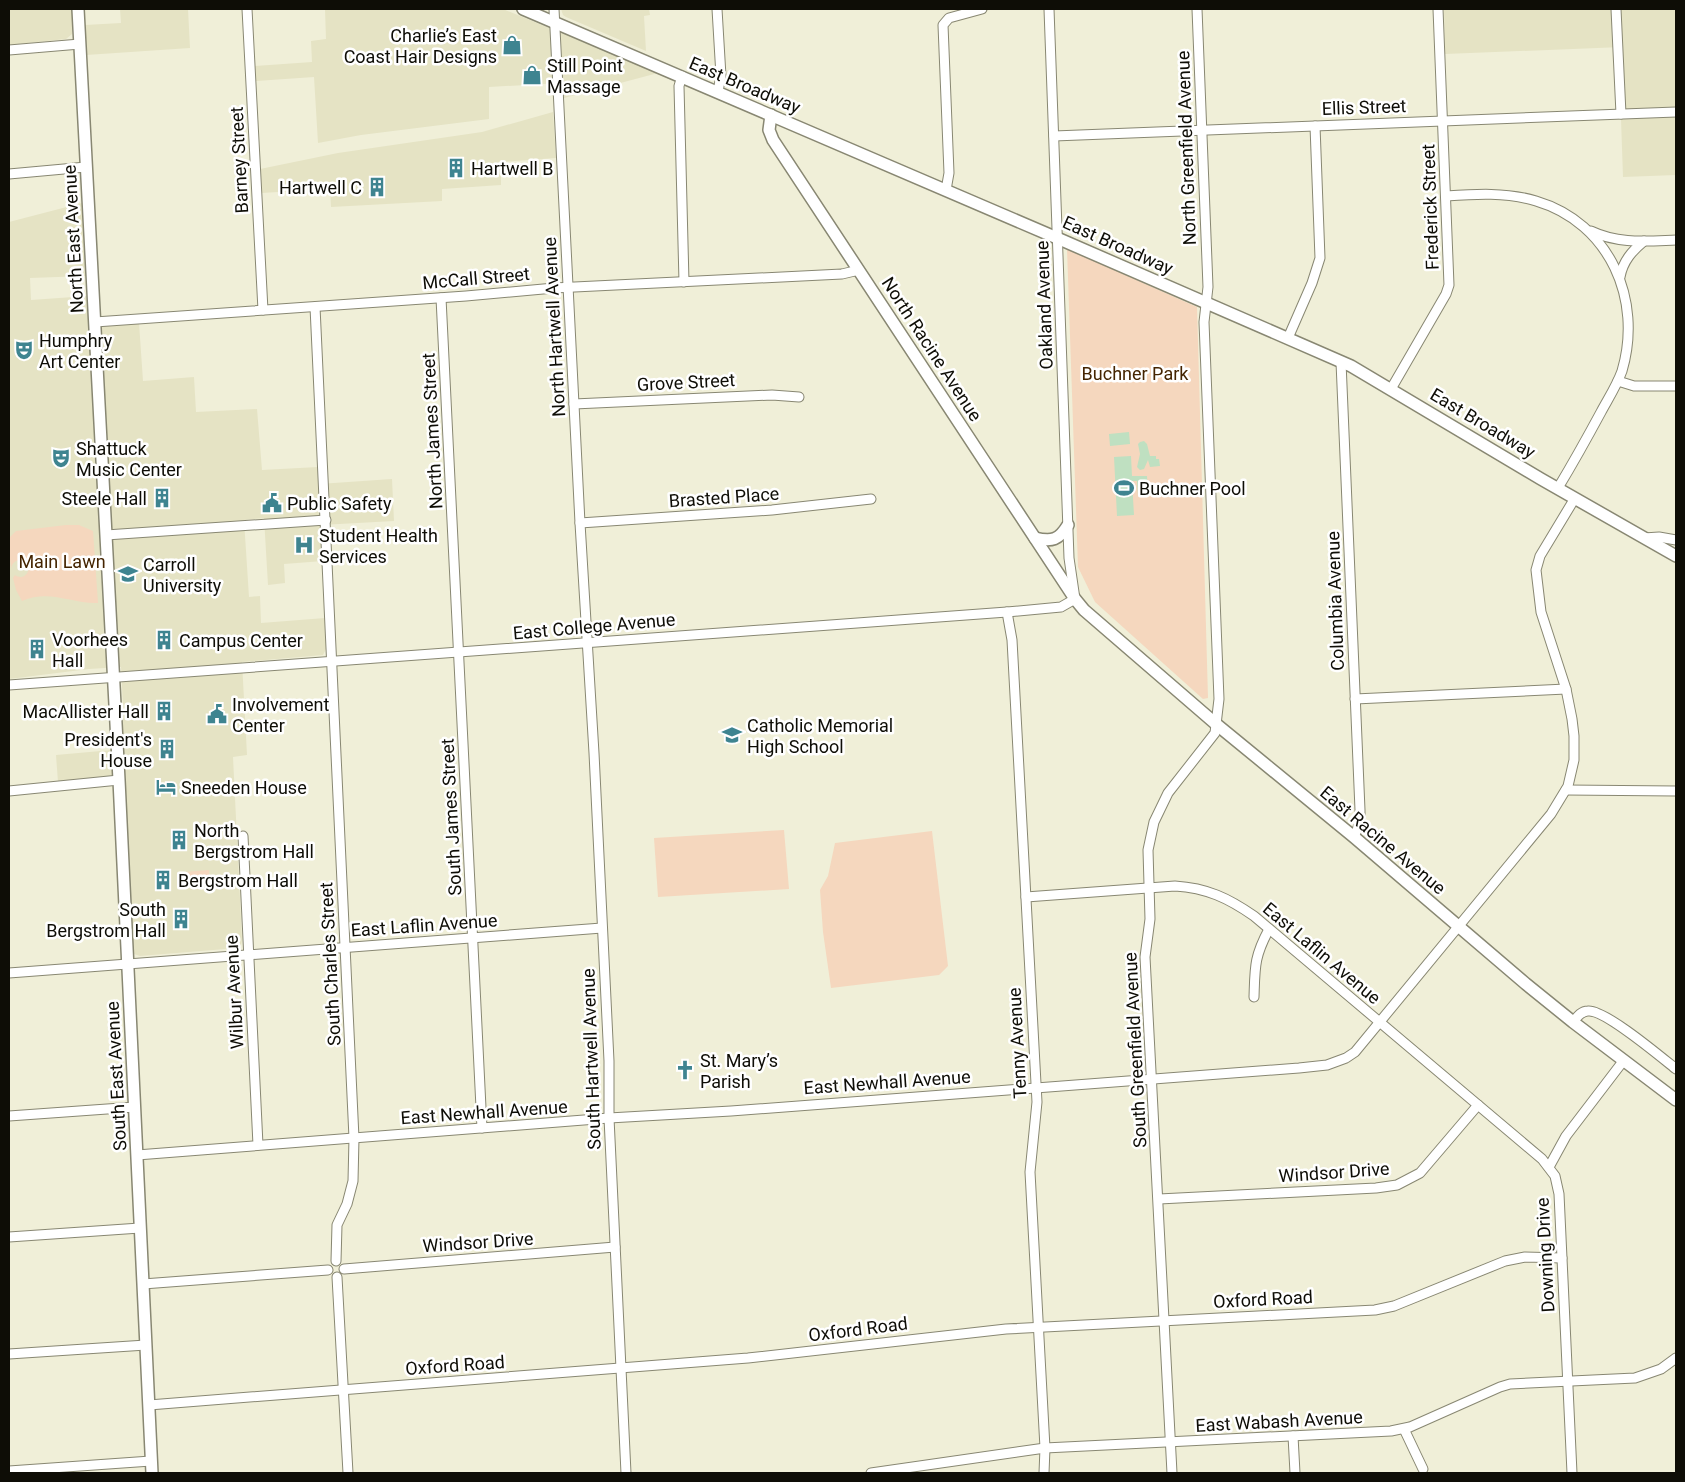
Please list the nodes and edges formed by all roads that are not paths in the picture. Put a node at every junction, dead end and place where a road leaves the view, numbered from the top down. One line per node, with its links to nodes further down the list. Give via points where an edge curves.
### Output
1 (78, 9): 12 (main road, North East Avenue)
2 (247, 9): 38 (street, Barney Street)
3 (523, 9): 11 (main road, East Broadway)
4 (554, 9): 11 (street, North Hartwell Avenue)
5 (717, 9): 15 (street, via 721,76)
6 (982, 9): 25 (street, via 949,18 943,25 949,173)
7 (1049, 9): 22 (street, Oakland Avenue)
8 (1197, 9): 21 (street, North Greenfield Avenue)
9 (1438, 9): 19 (street, Frederick Street)
10 (1616, 9): 17 (street)
11 (555, 22): 14 (main road, East Broadway); 34 (street, North Hartwell Avenue)
12 (80, 44): 13 (street); 23 (main road, North East Avenue)
13 (9, 50)
14 (682, 76): 15 (main road, East Broadway); 33 (street, via 679,88)
15 (718, 92): 18 (main road, East Broadway)
16 (1676, 112): 17 (street, Ellis Street)
17 (1620, 114): 19 (street, Ellis Street)
18 (771, 115): 25 (main road, East Broadway); 31 (main road, North Racine Avenue, via 769,130 773,140)
19 (1443, 121): 20 (street, Ellis Street); 26 (street, Frederick Street)
20 (1316, 126): 21 (street, Ellis Street); 40 (street, via 1320,258)
21 (1202, 130): 22 (street, Ellis Street); 36 (street, North Greenfield Avenue)
22 (1054, 136): 28 (street, Oakland Avenue)
23 (86, 167): 24 (street); 39 (main road, North East Avenue)
24 (9, 174)
25 (946, 190): 28 (main road, East Broadway)
26 (1446, 196): 27 (street, via 1497,194 1525,198 1556,208); 44 (street, Frederick Street, via 1448,290)
27 (1586, 228): 30 (street, via 1611,239); 32 (street, via 1602,246)
28 (1058, 238): 36 (main road, East Broadway); 52 (street, Oakland Avenue)
29 (1676, 240): 30 (street)
30 (1645, 241): 32 (street, via 1629,256)
31 (859, 270): 33 (street, McCall Street, via 842,274); 54 (main road, North Racine Avenue)
32 (1620, 277): 42 (street, via 1628,307 1629,335)
33 (684, 282): 34 (street, McCall Street)
34 (568, 288): 35 (street, McCall Street); 46 (street, North Hartwell Avenue)
35 (442, 298): 37 (street, McCall Street); 62 (street, North James Street)
36 (1206, 302): 40 (main road, East Broadway); 58 (street, North Greenfield Avenue, via 1204,322)
37 (315, 307): 38 (street, McCall Street); 50 (street, South Charles Street)
38 (263, 310): 39 (street, McCall Street)
39 (95, 322): 53 (main road, North East Avenue)
40 (1288, 338): 41 (main road, East Broadway)
41 (1341, 362): 44 (main road, East Broadway); 67 (street, Columbia Avenue)
42 (1618, 381): 43 (street, via 1634,386); 47 (street)
43 (1676, 386)
44 (1391, 390): 47 (main road, East Broadway)
45 (799, 397): 46 (street, Grove Street, via 772,395)
46 (574, 404): 51 (street, North Hartwell Avenue)
47 (1558, 488): 48 (main road, East Broadway)
48 (1575, 498): 55 (main road, East Broadway); 66 (street, East Newhall Avenue, via 1540,556 1536,570 1541,612)
49 (871, 499): 51 (street, Brasted Place, via 772,510)
50 (326, 520): 53 (street); 63 (street, South Charles Street)
51 (580, 523): 61 (street, North Hartwell Avenue)
52 (1068, 525): 54 (main road, via 1058,538); 59 (street, Oakland Avenue)
53 (106, 535): 64 (main road, North East Avenue)
54 (1035, 538): 59 (main road, North Racine Avenue)
55 (1644, 538): 56 (street); 57 (main road, East Broadway)
56 (1676, 540)
57 (1676, 556)
58 (1214, 586): 68 (street, South Greenfield Avenue, via 1219,699)
59 (1075, 599): 60 (street, East College Avenue, via 1061,607); 68 (main road, East Racine Avenue)
60 (1007, 612): 61 (street, East College Avenue); 76 (street, Tenny Avenue, via 1012,640)
61 (587, 643): 62 (street, East College Avenue); 78 (street, South Hartwell Avenue)
62 (460, 653): 63 (street, East College Avenue); 80 (street, South James Street)
63 (333, 662): 64 (street, East College Avenue); 81 (street, South Charles Street)
64 (114, 677): 65 (street, East College Avenue); 69 (main road, South East Avenue)
65 (9, 685)
66 (1566, 689): 67 (street); 70 (street, East Newhall Avenue, via 1574,744)
67 (1355, 699): 74 (street, Columbia Avenue, via 1360,823)
68 (1216, 724): 74 (main road, East Racine Avenue); 75 (street, South Greenfield Avenue, via 1215,733 1168,793 1158,812 1148,850)
69 (119, 780): 71 (street); 83 (main road, South East Avenue)
70 (1566, 790): 72 (street); 77 (street, East Newhall Avenue, via 1551,814)
71 (9, 791)
72 (1676, 791)
73 (243, 836): 82 (street, Wilbur Avenue)
74 (1354, 838): 77 (main road, East Racine Avenue)
75 (1149, 887): 76 (street, East Laflin Avenue); 79 (street, East Laflin Avenue, via 1208,890 1237,905); 90 (street, South Greenfield Avenue, via 1146,958)
76 (1026, 897): 91 (street, Tenny Avenue)
77 (1459, 926): 86 (street, East Newhall Avenue); 87 (main road, East Racine Avenue)
78 (602, 928): 80 (street, East Laflin Avenue); 96 (street, South Hartwell Avenue)
79 (1269, 929): 85 (street, via 1256,957); 86 (street, East Laflin Avenue)
80 (473, 938): 81 (street, East Laflin Avenue); 97 (street, South James Street)
81 (346, 947): 82 (street, East Laflin Avenue); 98 (street, South Charles Street)
82 (248, 954): 83 (street, East Laflin Avenue); 99 (street, Wilbur Avenue)
83 (128, 963): 84 (street, East Laflin Avenue); 94 (main road, South East Avenue)
84 (9, 973)
85 (1254, 997)
86 (1381, 1022): 90 (street, East Newhall Avenue, via 1355,1052 1327,1065); 93 (street, East Laflin Avenue)
87 (1573, 1022): 88 (main road, East Racine Avenue); 89 (street, via 1583,1012 1598,1012)
88 (1624, 1060): 92 (main road, East Racine Avenue); 101 (street, via 1566,1136)
89 (1676, 1069)
90 (1152, 1078): 91 (street, East Newhall Avenue); 102 (street, South Greenfield Avenue)
91 (1036, 1087): 96 (street, East Newhall Avenue); 113 (street, Tenny Avenue, via 1037,1111 1030,1172)
92 (1676, 1100)
93 (1478, 1105): 101 (street, East Laflin Avenue); 102 (street, Windsor Drive, via 1420,1173 1397,1185)
94 (135, 1107): 95 (street); 100 (main road, South East Avenue)
95 (9, 1116)
96 (609, 1118): 97 (street, East Newhall Avenue); 105 (street, South Hartwell Avenue)
97 (482, 1128): 98 (street, East Newhall Avenue)
98 (354, 1138): 99 (street, East Newhall Avenue); 107 (street, South Charles Street, via 353,1181 337,1226)
99 (258, 1145): 100 (street, East Newhall Avenue)
100 (137, 1155): 103 (main road, South East Avenue)
101 (1549, 1167): 106 (street, Downing Drive, via 1558,1183)
102 (1159, 1200): 112 (street, South Greenfield Avenue)
103 (140, 1228): 104 (street); 111 (main road, South East Avenue)
104 (9, 1237)
105 (615, 1247): 108 (street, Windsor Drive); 117 (street, South Hartwell Avenue)
106 (1562, 1258): 112 (street, Oxford Road, via 1525,1257 1505,1261 1394,1306 1375,1310); 118 (street, Downing Drive)
107 (336, 1261): 108 (street); 109 (street)
108 (344, 1269): 110 (street)
109 (328, 1270): 110 (street); 111 (street)
110 (337, 1277): 119 (street)
111 (143, 1284): 114 (main road, South East Avenue)
112 (1164, 1320): 113 (street, Oxford Road); 123 (street, South Greenfield Avenue)
113 (1038, 1327): 117 (street, Oxford Road); 124 (street, Tenny Avenue)
114 (146, 1345): 115 (street); 120 (main road, South East Avenue)
115 (9, 1354)
116 (1676, 1358): 118 (street, East Wabash Avenue, via 1661,1369 1635,1378)
117 (621, 1369): 119 (street, Oxford Road); 130 (street, South Hartwell Avenue)
118 (1568, 1382): 121 (street, East Wabash Avenue, via 1510,1384); 135 (street, Downing Drive)
119 (343, 1390): 120 (street, Oxford Road); 129 (street)
120 (149, 1405): 125 (main road, South East Avenue)
121 (1404, 1429): 122 (street, East Wabash Avenue); 126 (street)
122 (1292, 1436): 123 (street, East Wabash Avenue); 134 (street)
123 (1171, 1442): 124 (street, East Wabash Avenue); 133 (street, South Greenfield Avenue)
124 (1045, 1448): 131 (street, East Wabash Avenue); 132 (street, Tenny Avenue)
125 (151, 1461): 127 (street); 128 (main road, South East Avenue)
126 (1422, 1469)
127 (9, 1471)
128 (152, 1473)
129 (348, 1473)
130 (626, 1473)
131 (871, 1473)
132 (1044, 1473)
133 (1172, 1473)
134 (1295, 1473)
135 (1572, 1473)

